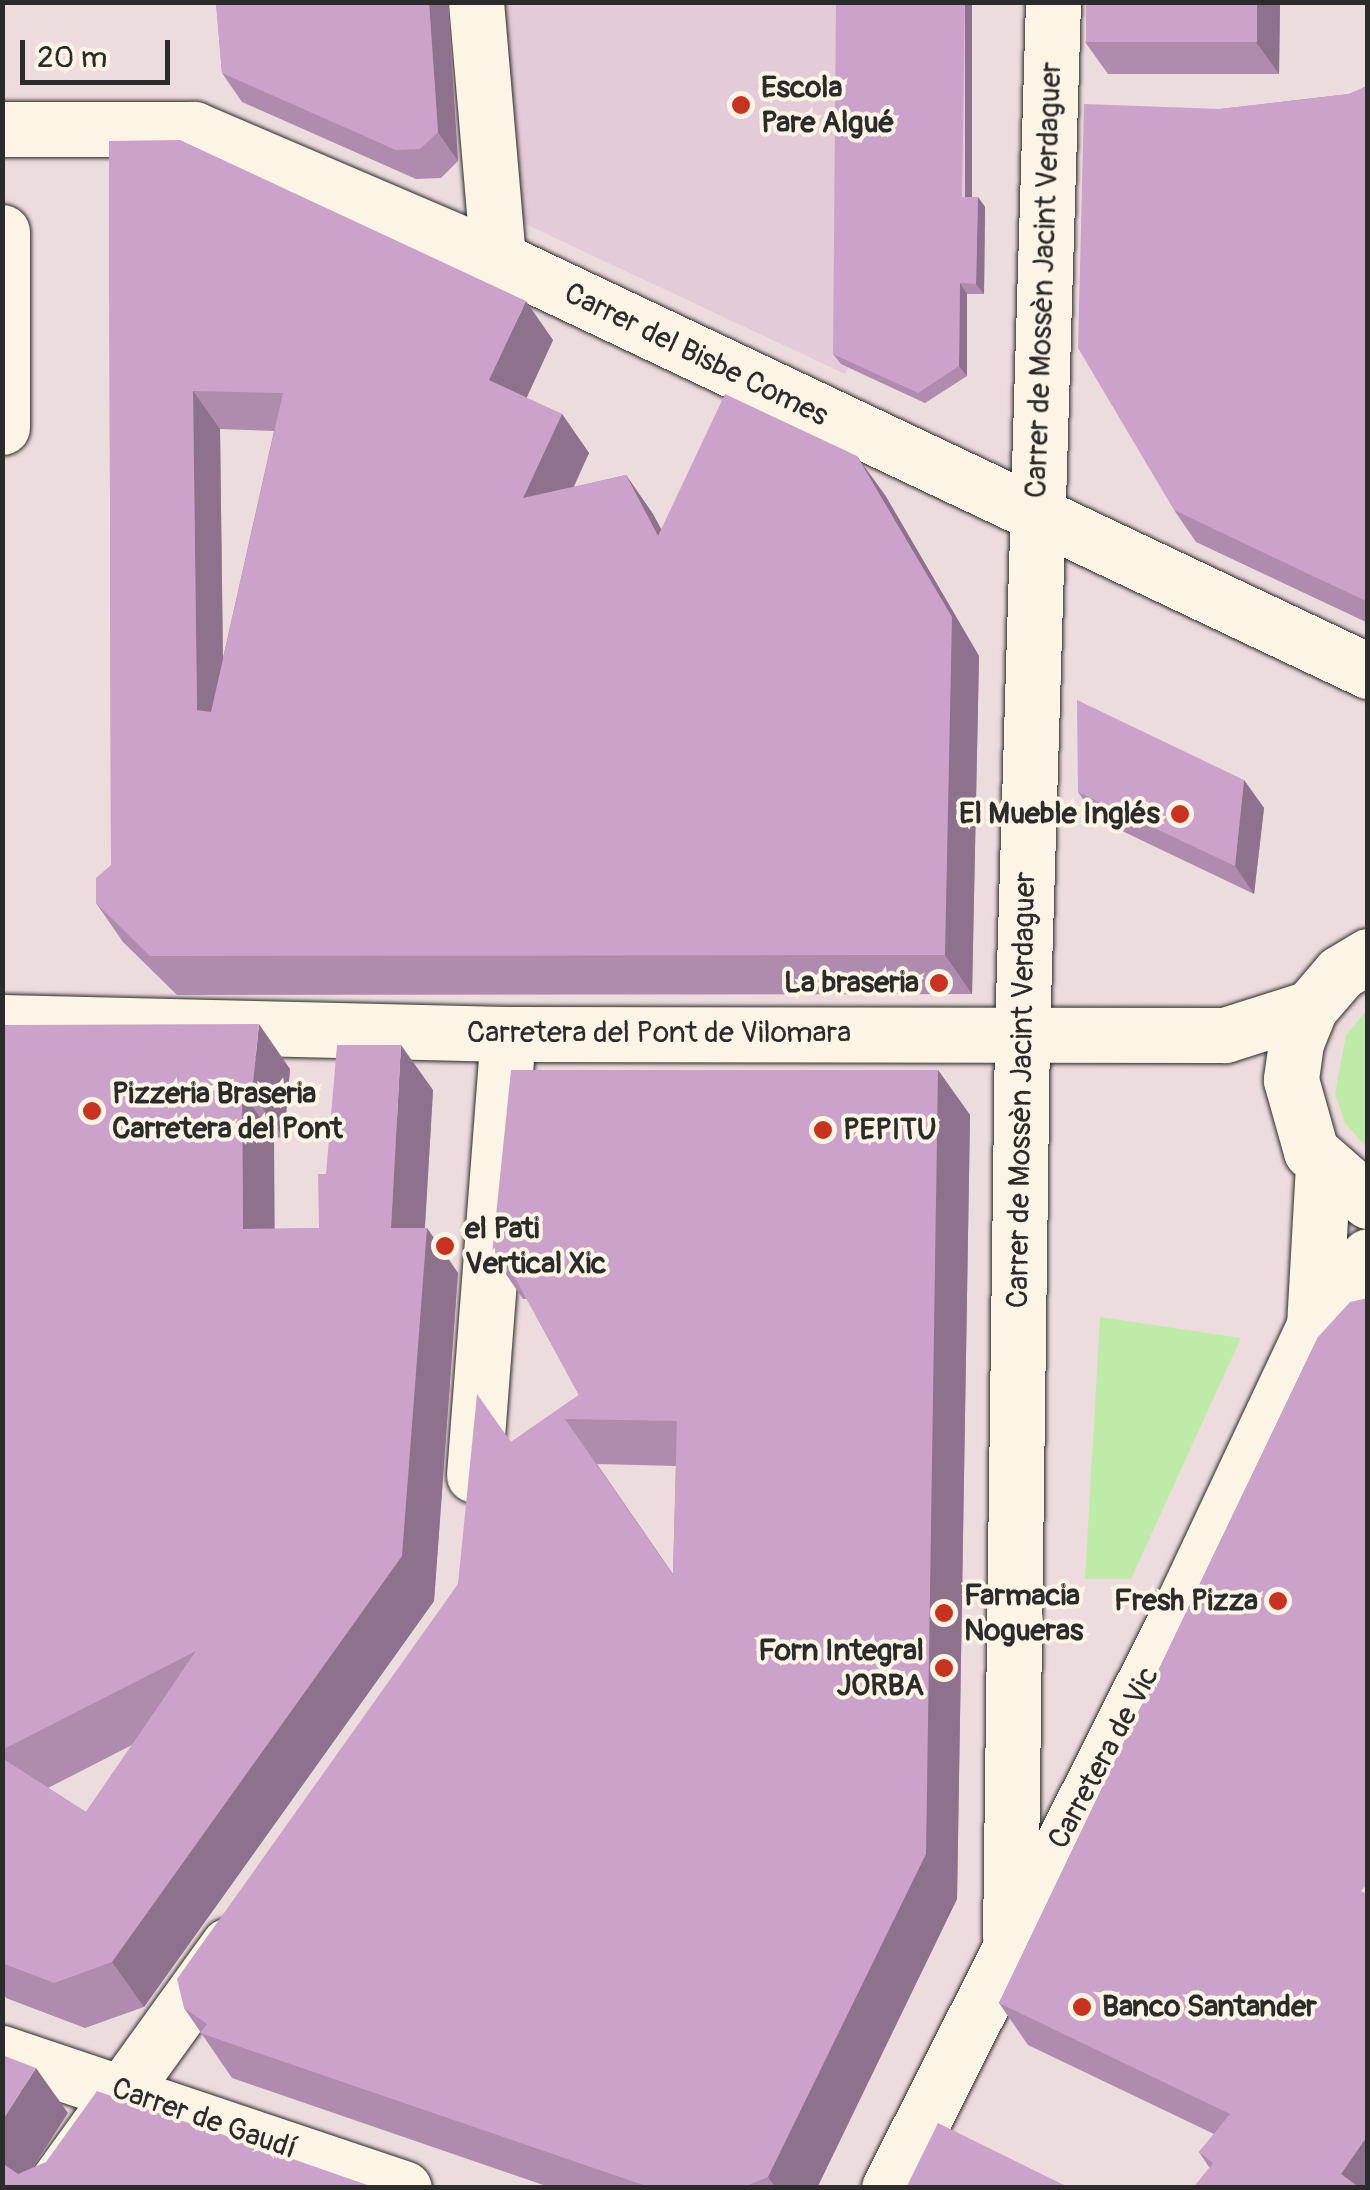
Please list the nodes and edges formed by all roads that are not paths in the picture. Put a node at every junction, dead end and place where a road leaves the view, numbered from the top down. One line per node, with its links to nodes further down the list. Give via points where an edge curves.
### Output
1 (476, 2): 7 (street)
2 (1053, 2): 3 (street, Carrer de Mossèn Jacint Verdaguer)
3 (1048, 103): 4 (street); 9 (street, Carrer de Mossèn Jacint Verdaguer)
4 (1105, 105)
5 (2, 129): 7 (street, Carrer del Bisbe Comes, via 194,129)
6 (2, 232): 8 (street)
7 (498, 259): 9 (street, Carrer del Bisbe Comes)
8 (2, 427)
9 (1036, 518): 10 (street, Carrer del Bisbe Comes); 15 (street, Carrer de Mossèn Jacint Verdaguer)
10 (1368, 671)
11 (1368, 956): 12 (street, via 1340,973)
12 (1310, 1008): 15 (street, Carretera del Pont de Vilomara, via 1226,1035); 16 (street, via 1291,1080 1303,1135)
13 (2, 1022): 14 (street, Carretera del Pont de Vilomara)
14 (508, 1034): 15 (street, Carretera del Pont de Vilomara); 20 (street)
15 (1022, 1034): 22 (street, Carrer de Mossèn Jacint Verdaguer)
16 (1323, 1166): 17 (street); 19 (street, Carretera de Vic)
17 (1368, 1201)
18 (1368, 1256): 19 (street, Carretera de Vic)
19 (1314, 1326): 22 (street, Carretera de Vic, via 1175,1622)
20 (470, 1532)
21 (260, 1899): 24 (street)
22 (1010, 1938): 27 (street, Carretera de Vic)
23 (2, 2053): 24 (street, Carrer de Gaudí)
24 (124, 2090): 25 (street); 26 (street, Carrer de Gaudí)
25 (53, 2188)
26 (404, 2188)
27 (889, 2188)

